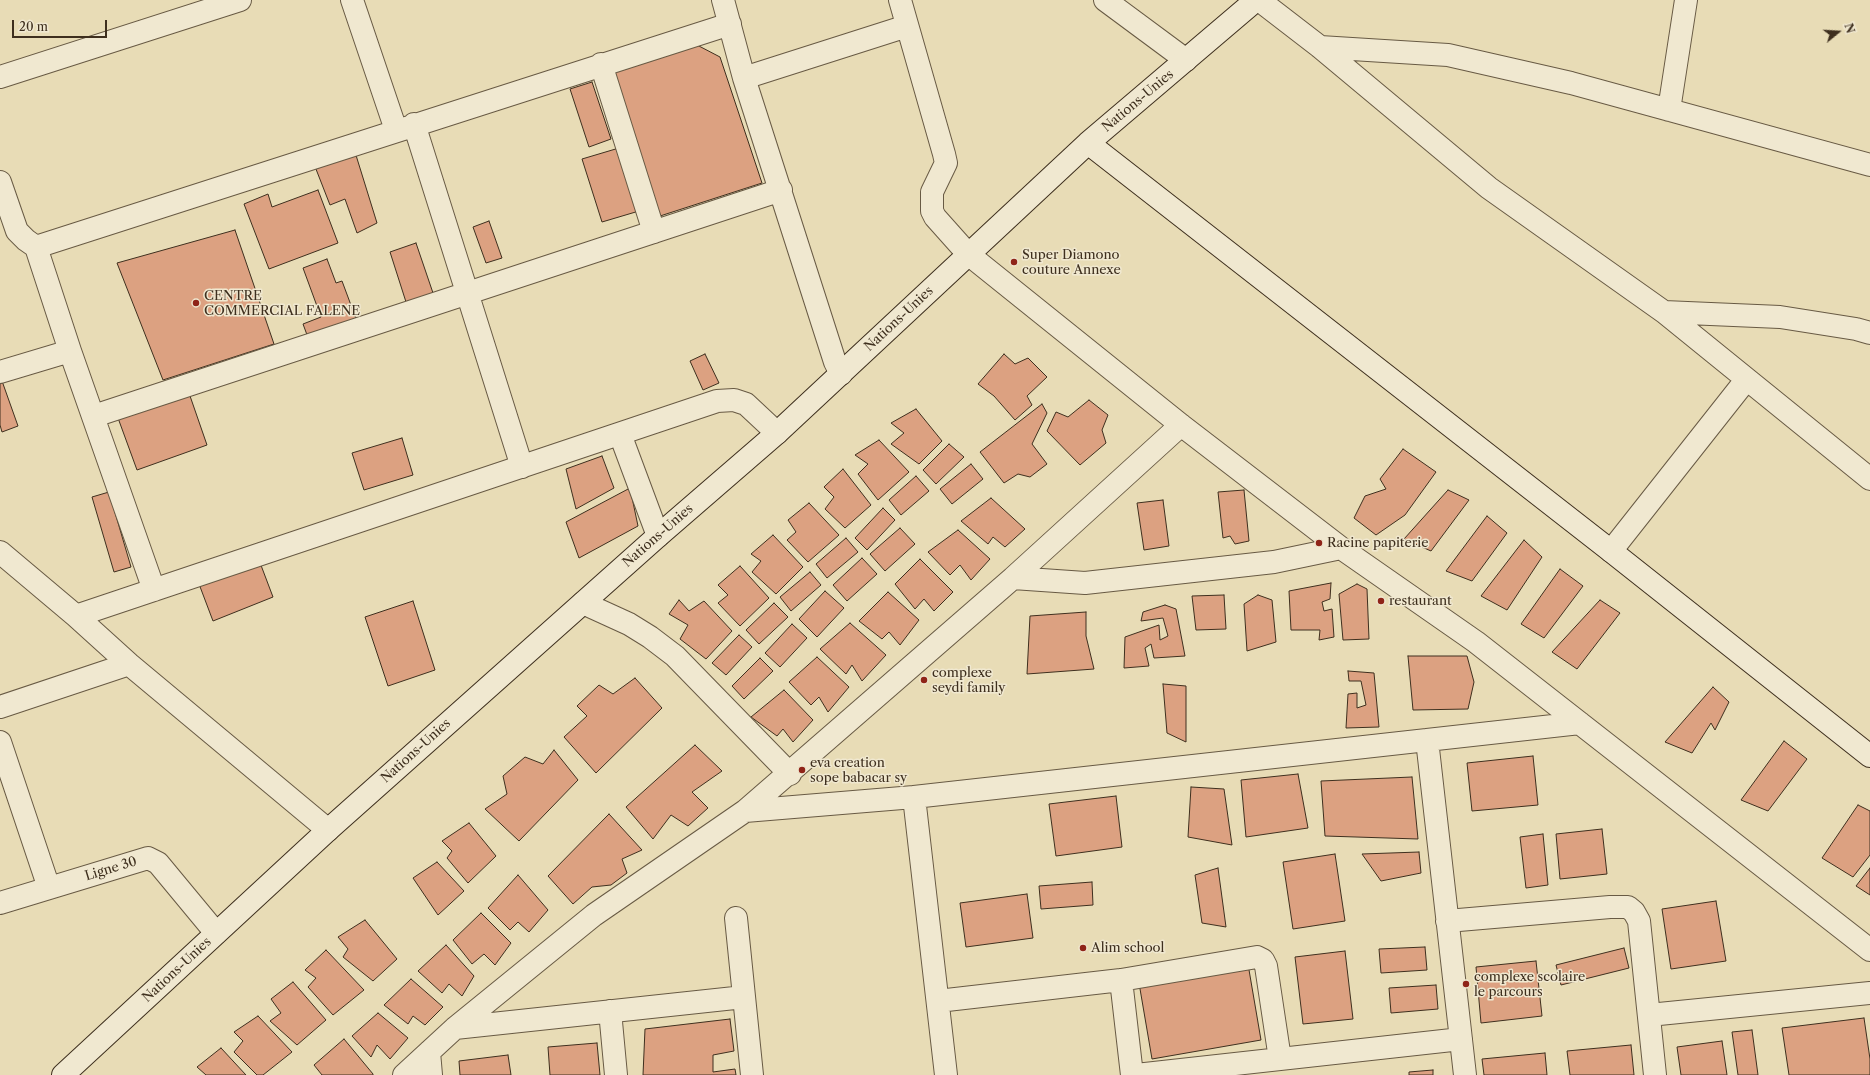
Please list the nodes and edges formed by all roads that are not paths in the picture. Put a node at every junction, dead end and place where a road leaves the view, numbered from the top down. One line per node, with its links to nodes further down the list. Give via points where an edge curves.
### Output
1 (240, 0): 13 (street)
2 (352, 0): 16 (street)
3 (723, 0): 8 (street)
4 (900, 0): 9 (street)
5 (1105, 0): 11 (street)
6 (1258, 0): 10 (street); 11 (street, Nations-Unies)
7 (1686, 0): 15 (street)
8 (730, 24): 12 (street); 14 (street)
9 (907, 26): 14 (street); 23 (street, via 946,163 932,192 932,211)
10 (1320, 47): 15 (street, via 1448,56 1571,83); 25 (street, via 1489,188)
11 (1186, 60): 17 (street, Nations-Unies)
12 (601, 64): 16 (street); 21 (street)
13 (0, 77)
14 (744, 78): 20 (street)
15 (1670, 110): 18 (street)
16 (405, 127): 22 (street); 24 (street)
17 (1088, 143): 23 (street, Nations-Unies); 39 (street)
18 (1870, 165)
19 (0, 182): 22 (street, via 17,231)
20 (781, 190): 21 (street); 29 (street)
21 (654, 232): 24 (street)
22 (36, 247): 27 (street)
23 (968, 254): 29 (street, Nations-Unies); 32 (street)
24 (468, 294): 31 (street); 35 (street)
25 (1664, 312): 26 (street, via 1780,317); 30 (street)
26 (1870, 333)
27 (70, 351): 28 (street); 31 (street)
28 (0, 372)
29 (841, 374): 33 (street, Nations-Unies)
30 (1746, 380): 36 (street); 39 (street)
31 (94, 416): 42 (street)
32 (1181, 424): 38 (street); 41 (street)
33 (777, 433): 34 (street, via 746,404 734,400 717,401); 37 (street, Nations-Unies)
34 (620, 434): 35 (street); 37 (street)
35 (522, 467): 42 (street)
36 (1870, 478)
37 (658, 536): 43 (street, Nations-Unies)
38 (1342, 548): 41 (street, via 1274,562 1085,583); 47 (street, via 1476,642)
39 (1611, 551): 50 (street)
40 (0, 552): 44 (street)
41 (1013, 578): 51 (street)
42 (154, 590): 44 (street)
43 (583, 603): 51 (street, via 629,624 675,656); 54 (street, Nations-Unies)
44 (76, 616): 45 (street)
45 (129, 664): 46 (street); 54 (street)
46 (0, 707)
47 (1580, 723): 48 (street); 60 (street)
48 (1427, 740): 52 (street); 58 (street)
49 (0, 742): 55 (street)
50 (1870, 756)
51 (790, 774): 53 (street)
52 (914, 797): 53 (street); 64 (street)
53 (745, 811): 67 (street, via 594,915)
54 (328, 830): 59 (street, Nations-Unies)
55 (49, 888): 56 (street, Ligne 30); 59 (street, Ligne 30, via 148,858 158,863)
56 (0, 903)
57 (736, 918): 63 (street)
58 (1447, 921): 66 (street, via 1628,907 1639,921); 68 (street)
59 (216, 934): 71 (street, Nations-Unies)
60 (1870, 950)
61 (1121, 980): 64 (street); 70 (street, via 1257,957 1263,960 1266,966); 77 (street)
62 (1870, 993): 66 (street)
63 (744, 997): 65 (street); 75 (street)
64 (938, 1001): 76 (street)
65 (610, 1011): 67 (street); 74 (street)
66 (1649, 1015): 80 (street)
67 (455, 1028): 69 (street)
68 (1461, 1039): 70 (street); 79 (street)
69 (429, 1052): 72 (street); 73 (street)
70 (1280, 1059): 78 (street)
71 (63, 1075)
72 (404, 1075)
73 (431, 1075)
74 (616, 1075)
75 (752, 1075)
76 (946, 1075)
77 (1132, 1075)
78 (1136, 1075)
79 (1465, 1075)
80 (1655, 1075)

